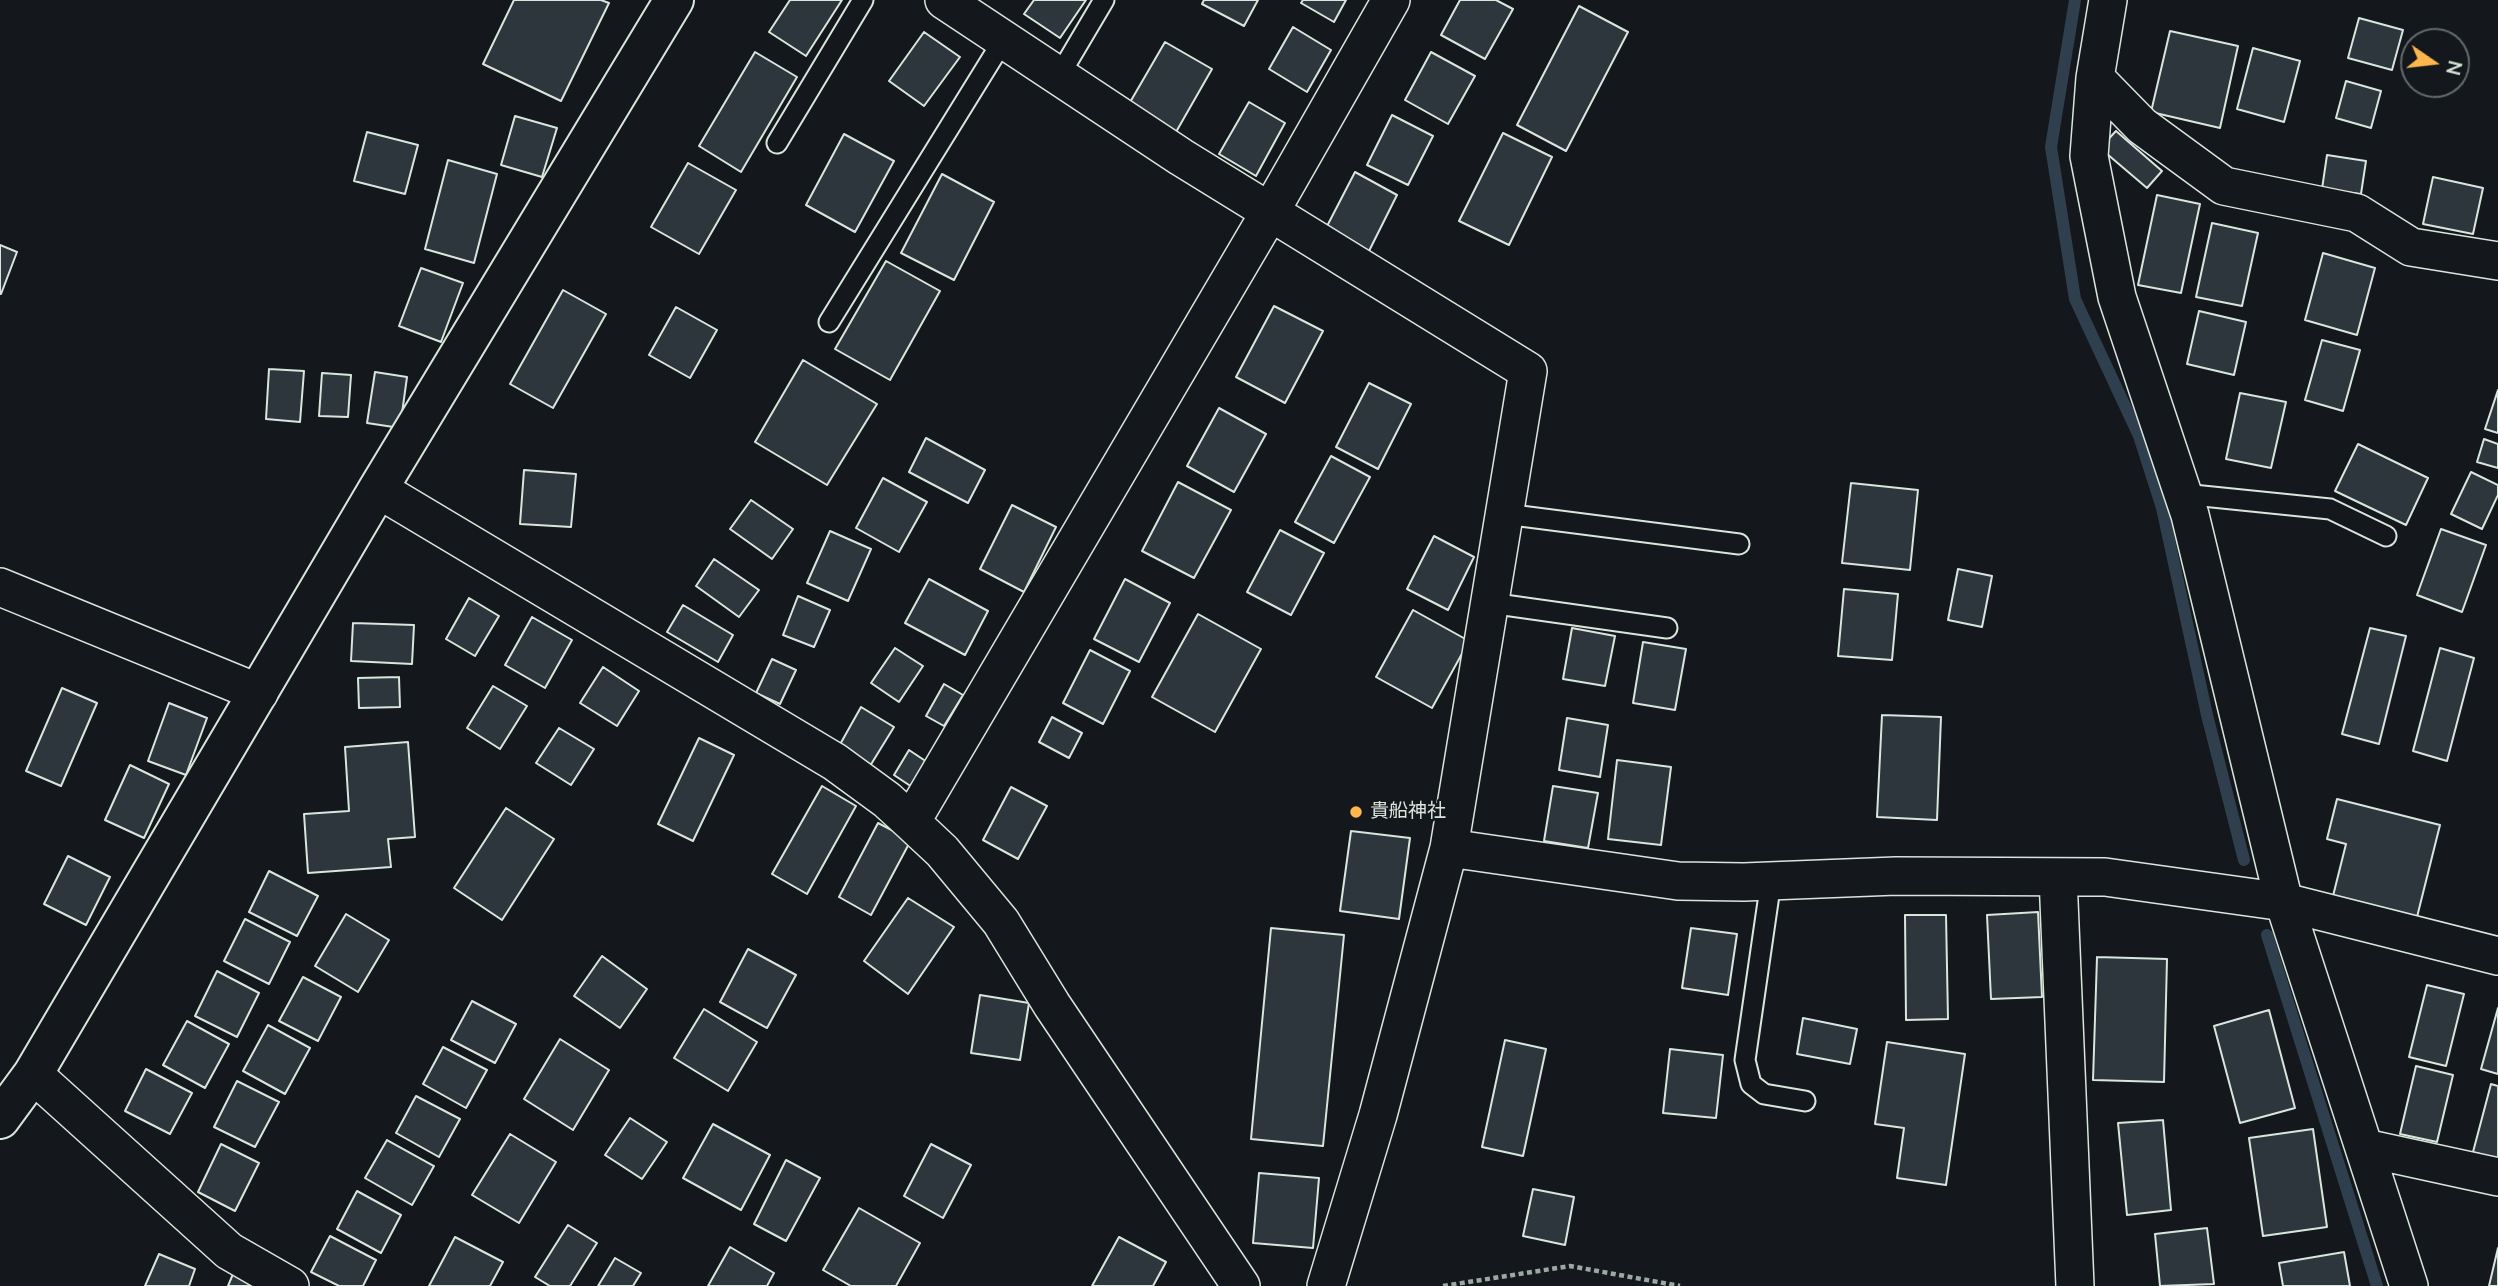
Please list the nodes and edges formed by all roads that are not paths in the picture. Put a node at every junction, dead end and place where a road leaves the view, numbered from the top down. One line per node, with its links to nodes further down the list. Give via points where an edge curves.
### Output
1 (674, 0): 14 (street)
2 (863, 0): 10 (lane)
3 (944, 0): 7 (street)
4 (1104, 0): 8 (lane)
5 (1391, 0): 11 (street)
6 (2108, 0): 9 (street)
7 (1004, 39): 8 (street); 13 (lane)
8 (1059, 76): 11 (street)
9 (2095, 78): 12 (street, via 2142,126 2224,186 2357,212 2411,247); 15 (street, via 2089,156 2117,297)
10 (777, 143)
11 (1270, 212): 16 (street, via 1528,371); 23 (street)
12 (2498, 261)
13 (829, 322)
14 (378, 489): 22 (street); 23 (street, via 835,762)
15 (2183, 494): 17 (lane, via 2330,509); 27 (street)
16 (1505, 514): 18 (lane); 20 (street)
17 (2386, 536)
18 (1739, 544)
19 (0, 587): 22 (street)
20 (1490, 603): 21 (lane); 24 (street)
21 (1667, 628)
22 (259, 692): 29 (street)
23 (911, 822): 35 (street, via 942,851 1001,922)
24 (1449, 848): 26 (street, via 1678,881); 36 (street, via 1378,1115)
25 (2058, 877): 26 (street); 27 (street, via 2105,877); 37 (street)
26 (1771, 881): 30 (lane, via 1745,1060 1751,1084 1764,1094)
27 (2284, 902): 28 (street); 32 (street)
28 (2498, 956)
29 (33, 1074): 31 (street); 34 (street, via 229,1251)
30 (1805, 1101)
31 (0, 1119)
32 (2365, 1148): 33 (street); 38 (street)
33 (2498, 1177)
34 (290, 1286)
35 (1241, 1286)
36 (1326, 1286)
37 (2075, 1286)
38 (2409, 1286)

